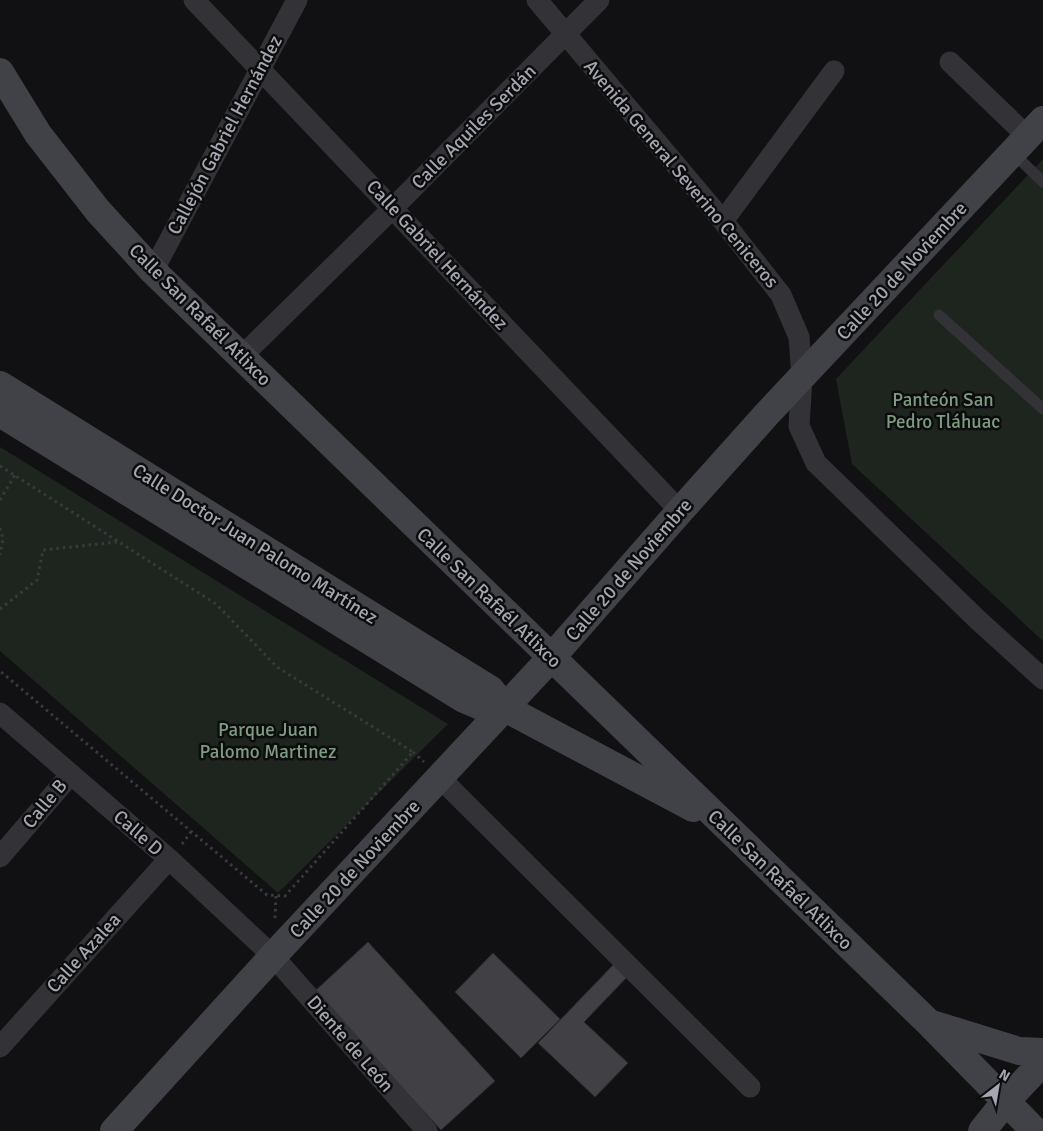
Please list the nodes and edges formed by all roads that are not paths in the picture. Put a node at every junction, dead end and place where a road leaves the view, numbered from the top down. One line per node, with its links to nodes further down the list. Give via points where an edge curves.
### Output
1 (194, 0): 7 (street, Calle Gabriel Hernández)
2 (297, 0): 7 (street, Callejón Gabriel Hernández)
3 (538, 0): 5 (street, Avenida General Severino Ceniceros)
4 (599, 0): 5 (street, Calle Aquiles Serdán)
5 (566, 35): 12 (street, Calle Aquiles Serdán); 13 (street, Avenida General Severino Ceniceros)
6 (950, 62): 10 (street)
7 (260, 69): 12 (street, Calle Gabriel Hernández); 14 (street, Callejón Gabriel Hernández)
8 (834, 71): 13 (street)
9 (0, 72): 14 (street, Calle San Rafaél Atlixco, via 38,134 98,211)
10 (1028, 137): 11 (lane); 17 (street, Calle 20 de Noviembre)
11 (1043, 182)
12 (393, 208): 16 (street, Calle Aquiles Serdán); 21 (street, Calle Gabriel Hernández)
13 (723, 222): 17 (street, Avenida General Severino Ceniceros, via 781,294 799,337)
14 (153, 271): 16 (street, Calle San Rafaél Atlixco)
15 (939, 315): 19 (lane)
16 (241, 357): 22 (street, Calle San Rafaél Atlixco)
17 (802, 378): 21 (street, Calle 20 de Noviembre); 23 (street, Avenida General Severino Ceniceros, via 799,426 816,463)
18 (0, 386): 24 (street, Calle Doctor Juan Palomo Martínez, via 491,690)
19 (1043, 409)
20 (0, 413): 24 (street, Calle Doctor Juan Palomo Martínez, via 464,699 488,709)
21 (680, 512): 22 (street, Calle 20 de Noviembre)
22 (551, 658): 24 (street, Calle 20 de Noviembre); 28 (street, Calle San Rafaél Atlixco)
23 (1043, 679)
24 (505, 708): 27 (street, Calle 20 de Noviembre); 28 (street, Calle Doctor Juan Palomo Martínez)
25 (0, 713): 26 (street, Calle D)
26 (71, 774): 29 (street, Calle B); 30 (street, Calle D)
27 (440, 778): 31 (street, Calle 20 de Noviembre); 36 (street)
28 (721, 823): 32 (street, Calle San Rafaél Atlixco)
29 (0, 857)
30 (169, 859): 31 (street, Calle D); 33 (street, Calle Azalea)
31 (273, 956): 38 (street, Calle 20 de Noviembre); 39 (street, Diente de León)
32 (928, 1022): 34 (street, via 1019,1050); 37 (street, Calle San Rafaél Atlixco)
33 (0, 1047)
34 (1043, 1052)
35 (1043, 1062): 37 (street)
36 (750, 1087)
37 (1006, 1101): 40 (street); 41 (street, Calle San Rafaél Atlixco)
38 (114, 1131)
39 (427, 1131)
40 (982, 1131)
41 (1034, 1131)

